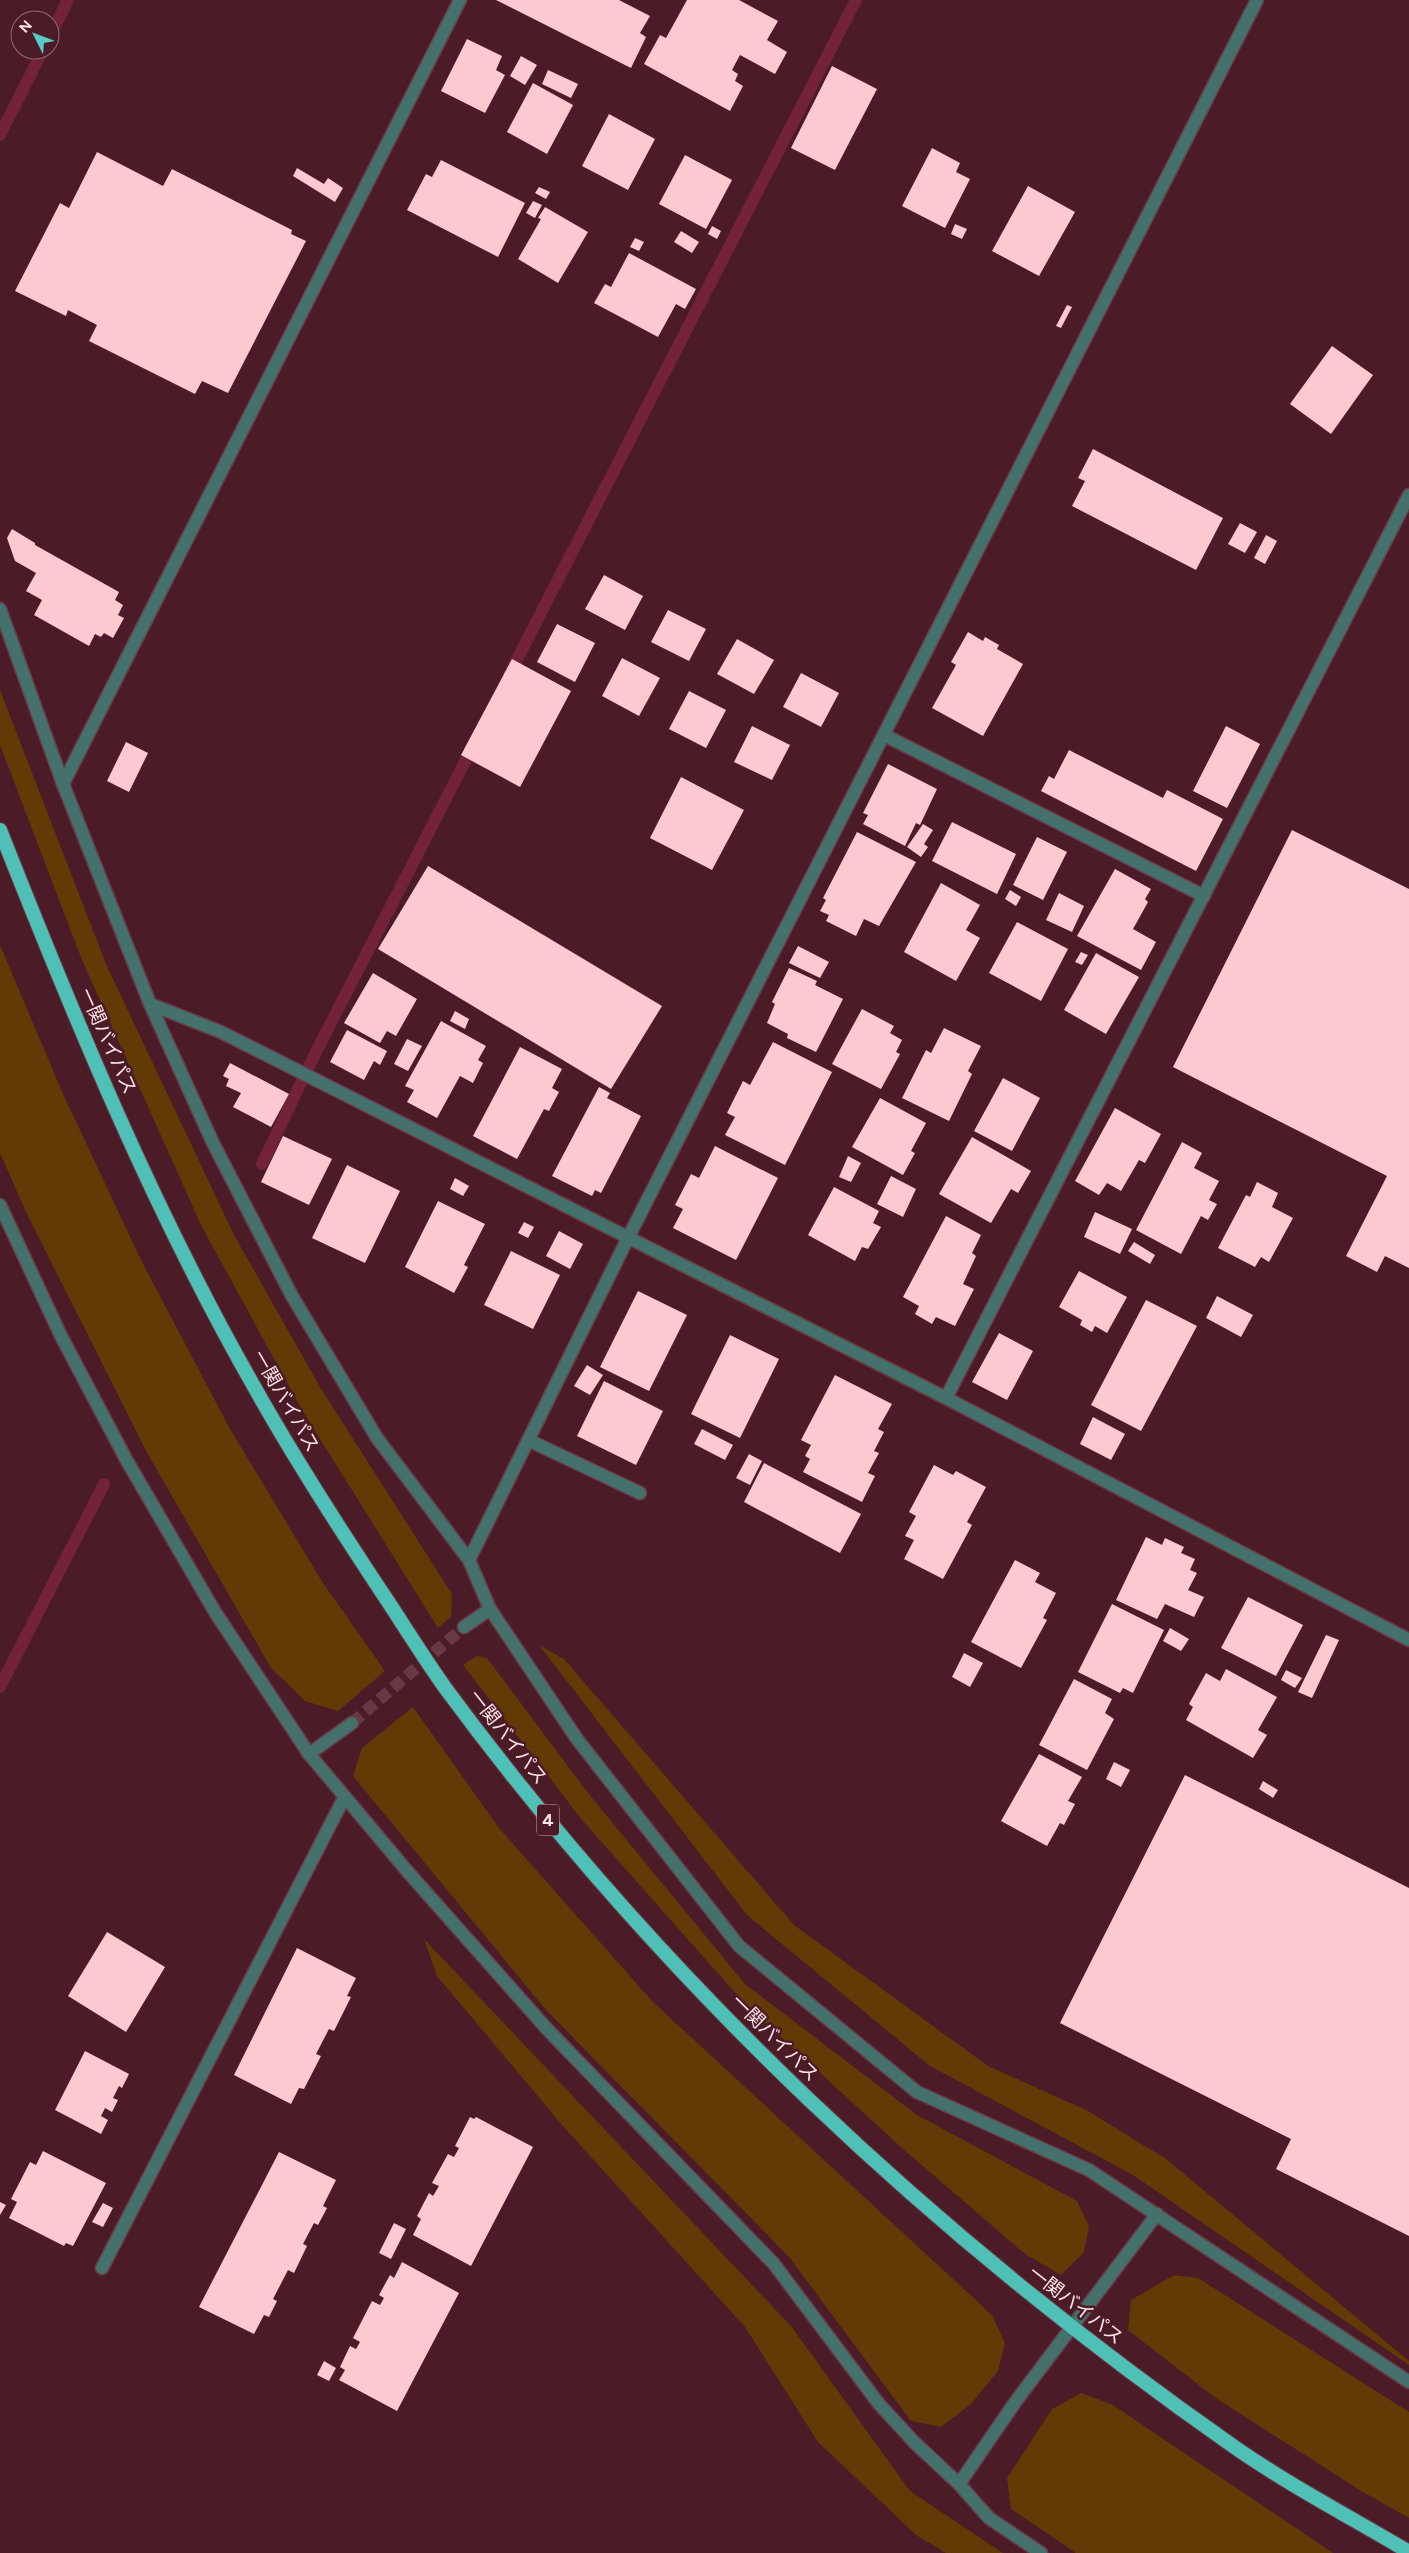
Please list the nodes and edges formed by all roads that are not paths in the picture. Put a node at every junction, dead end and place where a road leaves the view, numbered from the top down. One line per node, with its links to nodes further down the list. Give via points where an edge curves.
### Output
1 (460, 0): 6 (street)
2 (1257, 0): 5 (street)
3 (1409, 495): 8 (street)
4 (0, 609): 6 (street)
5 (884, 735): 8 (street); 11 (street)
6 (63, 784): 9 (street)
7 (0, 830): 24 (highway, 一関バイパス / 4, via 51,957 175,1237 256,1390 348,1541 444,1686 553,1826 761,2053 886,2173)
8 (1204, 896): 12 (street)
9 (150, 1004): 11 (street, via 221,1032); 15 (street, via 213,1143 292,1296 377,1438)
10 (0, 1205): 20 (street, via 61,1336 126,1461 215,1612)
11 (628, 1238): 12 (street); 13 (street)
12 (946, 1398): 18 (street)
13 (528, 1440): 14 (street); 15 (street)
14 (640, 1493)
15 (469, 1560): 16 (street)
16 (490, 1609): 17 (street); 22 (street, via 577,1739 739,1946 917,2092 1089,2170)
17 (464, 1627)
18 (1409, 1640)
19 (352, 1723): 20 (street)
20 (309, 1754): 21 (street)
21 (344, 1798): 23 (street); 26 (street, via 547,2029 774,2264 878,2404)
22 (1157, 2214): 24 (street); 25 (street)
23 (102, 2268)
24 (1072, 2329): 26 (street, via 1016,2401); 27 (highway, 一関バイパス / 4, via 1238,2450)
25 (1409, 2382)
26 (959, 2484): 28 (street, via 989,2518)
27 (1409, 2552)
28 (1041, 2553)

